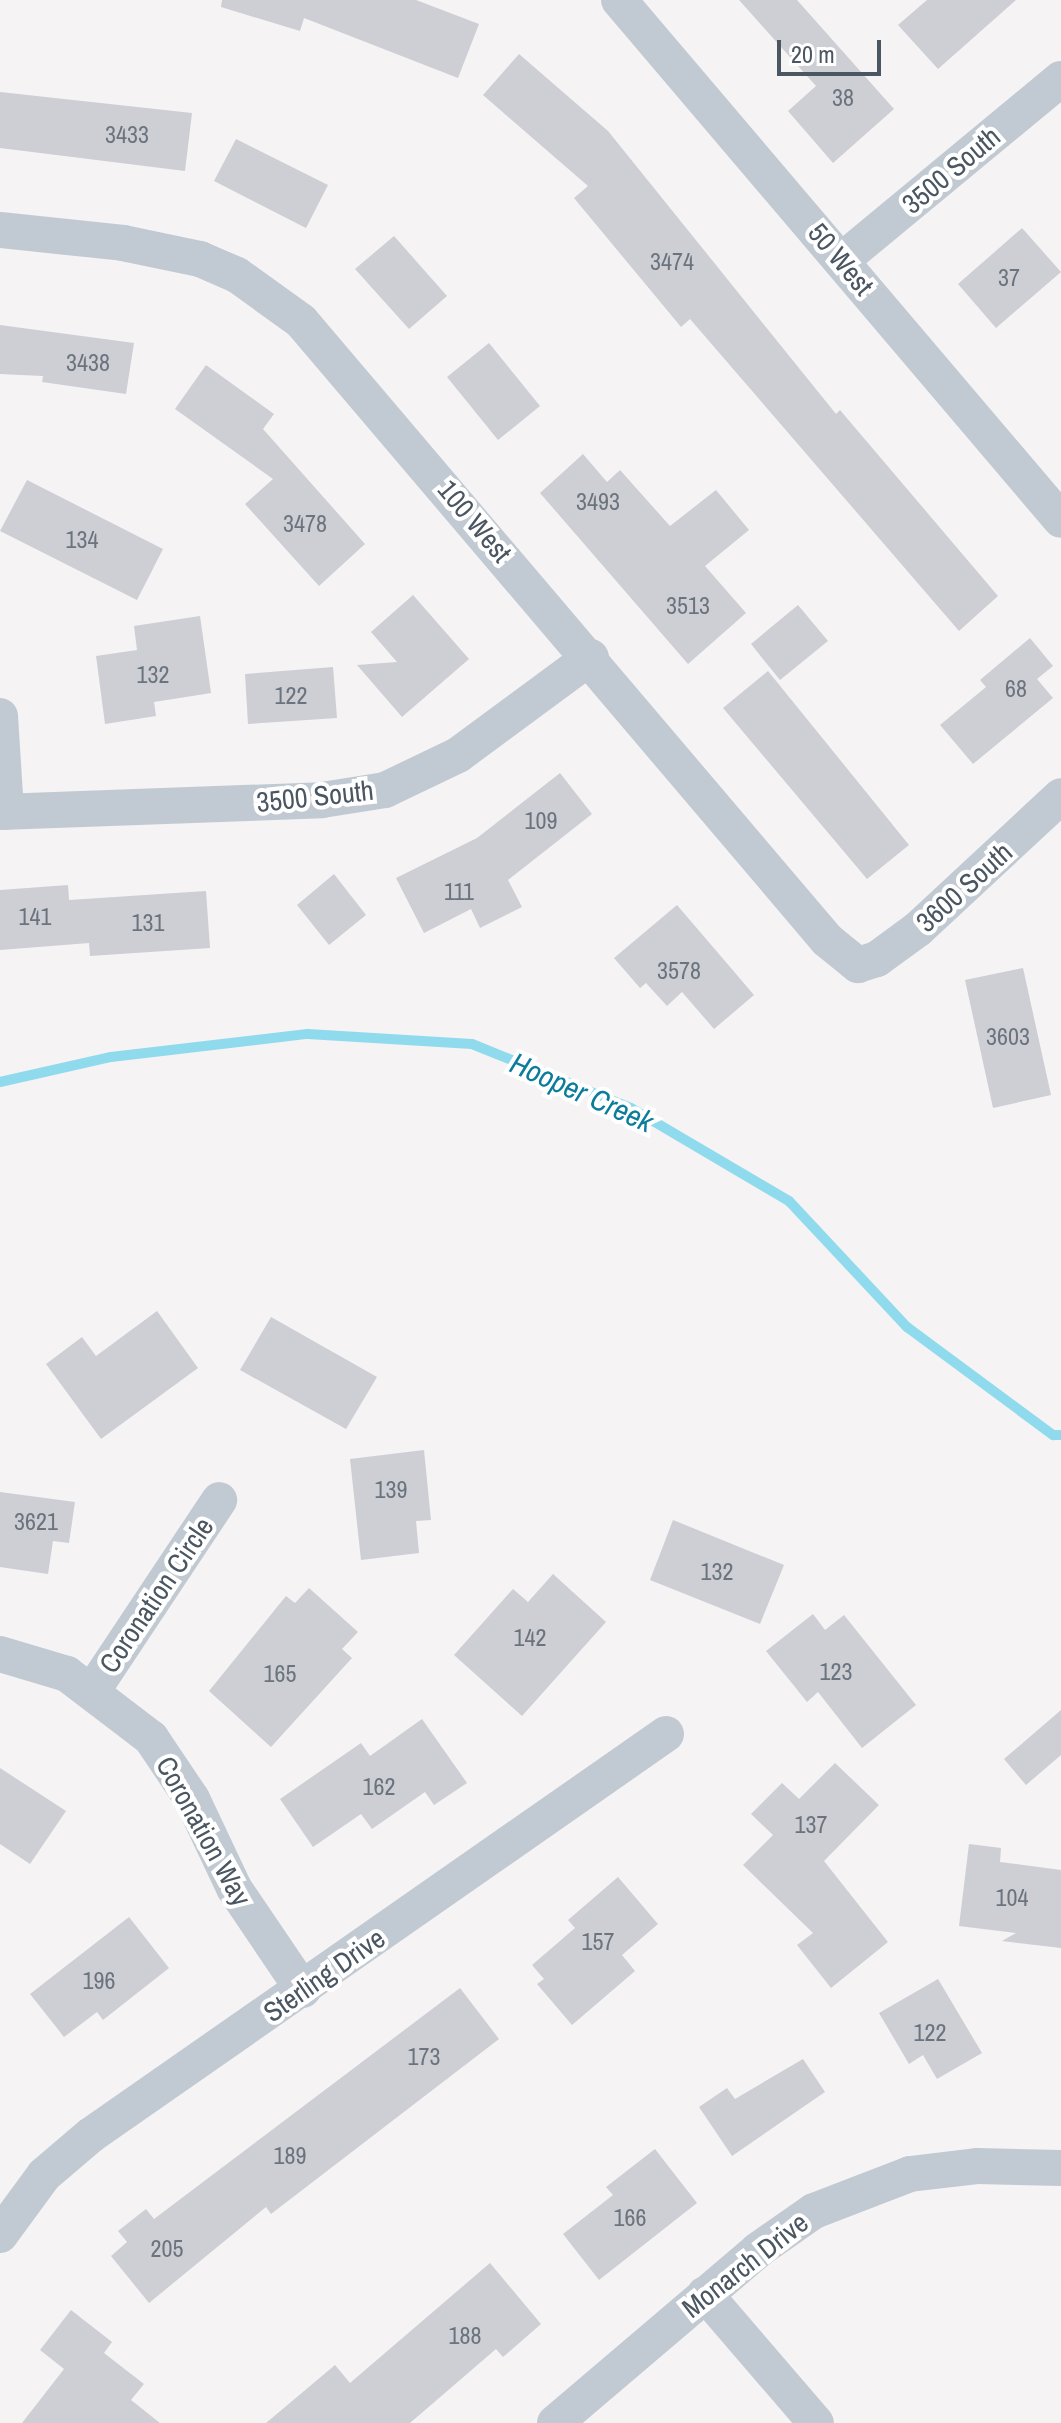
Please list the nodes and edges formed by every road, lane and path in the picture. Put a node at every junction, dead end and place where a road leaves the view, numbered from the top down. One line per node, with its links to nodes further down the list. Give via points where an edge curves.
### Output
1 (619, 0): 4 (street, 50 West)
2 (1061, 79): 4 (street, 3500 South)
3 (0, 230): 6 (street, 100 West, via 163,249 237,275 270,296 329,349)
4 (842, 260): 5 (street, 50 West)
5 (1061, 520)
6 (591, 657): 9 (street, 3500 South, via 458,755 385,790 322,800); 10 (street, 100 West, via 827,940)
7 (0, 716): 9 (street)
8 (1061, 796): 10 (street, 3600 South, via 929,920 895,948)
9 (3, 812)
10 (858, 965)
11 (219, 1500): 13 (street, Coronation Circle)
12 (0, 1654): 13 (street, Coronation Way, via 36,1662)
13 (93, 1690): 15 (street, Coronation Way, via 151,1738 172,1764 234,1888)
14 (666, 1734): 15 (street, Sterling Drive)
15 (303, 1990): 17 (street, Sterling Drive, via 91,2135 44,2175)
16 (1061, 2168): 18 (street, Monarch Drive, via 977,2166 878,2184 814,2211)
17 (0, 2235)
18 (705, 2294): 19 (street, Monarch Drive); 20 (street)
19 (555, 2423)
20 (816, 2423)

